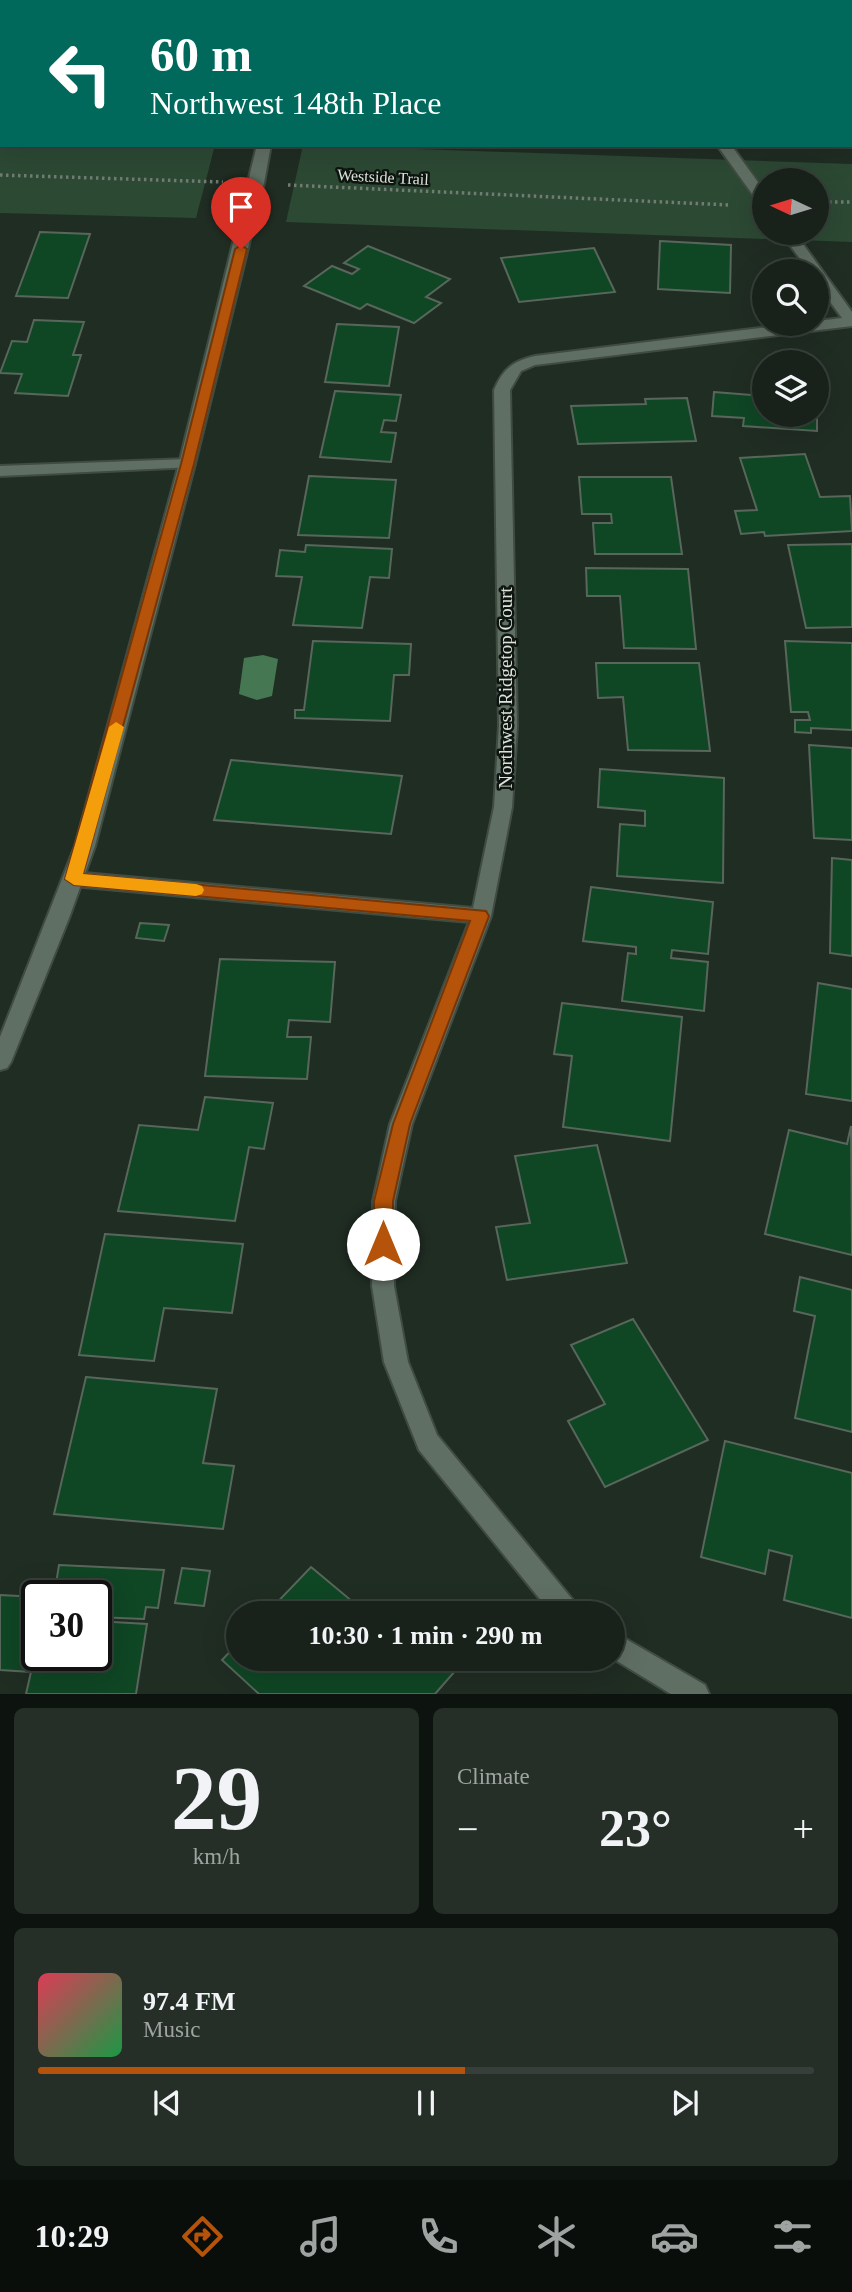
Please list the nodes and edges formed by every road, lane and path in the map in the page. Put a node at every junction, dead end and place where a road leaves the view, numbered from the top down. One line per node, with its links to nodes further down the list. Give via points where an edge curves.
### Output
1 (264, 147): 4 (street)
2 (724, 147): 5 (street)
3 (0, 175): 4 (path, Westside Trail)
4 (257, 183): 8 (path, Westside Trail); 11 (street)
5 (752, 184)
6 (830, 202): 7 (path)
7 (852, 202)
8 (737, 205)
9 (829, 289): 10 (street)
10 (852, 321): 14 (street, Northwest Ridgetop Court, via 553,357 521,363 507,374 502,390 508,726 503,807)
11 (187, 464): 12 (street); 13 (street)
12 (0, 471)
13 (74, 879): 14 (street); 15 (street)
14 (481, 916): 16 (street, Northwest Ridgetop Court, via 401,1124 384,1201 383,1286 396,1362 428,1442)
15 (0, 1062)
16 (557, 1601)
17 (625, 1651): 18 (street)
18 (696, 1693)

